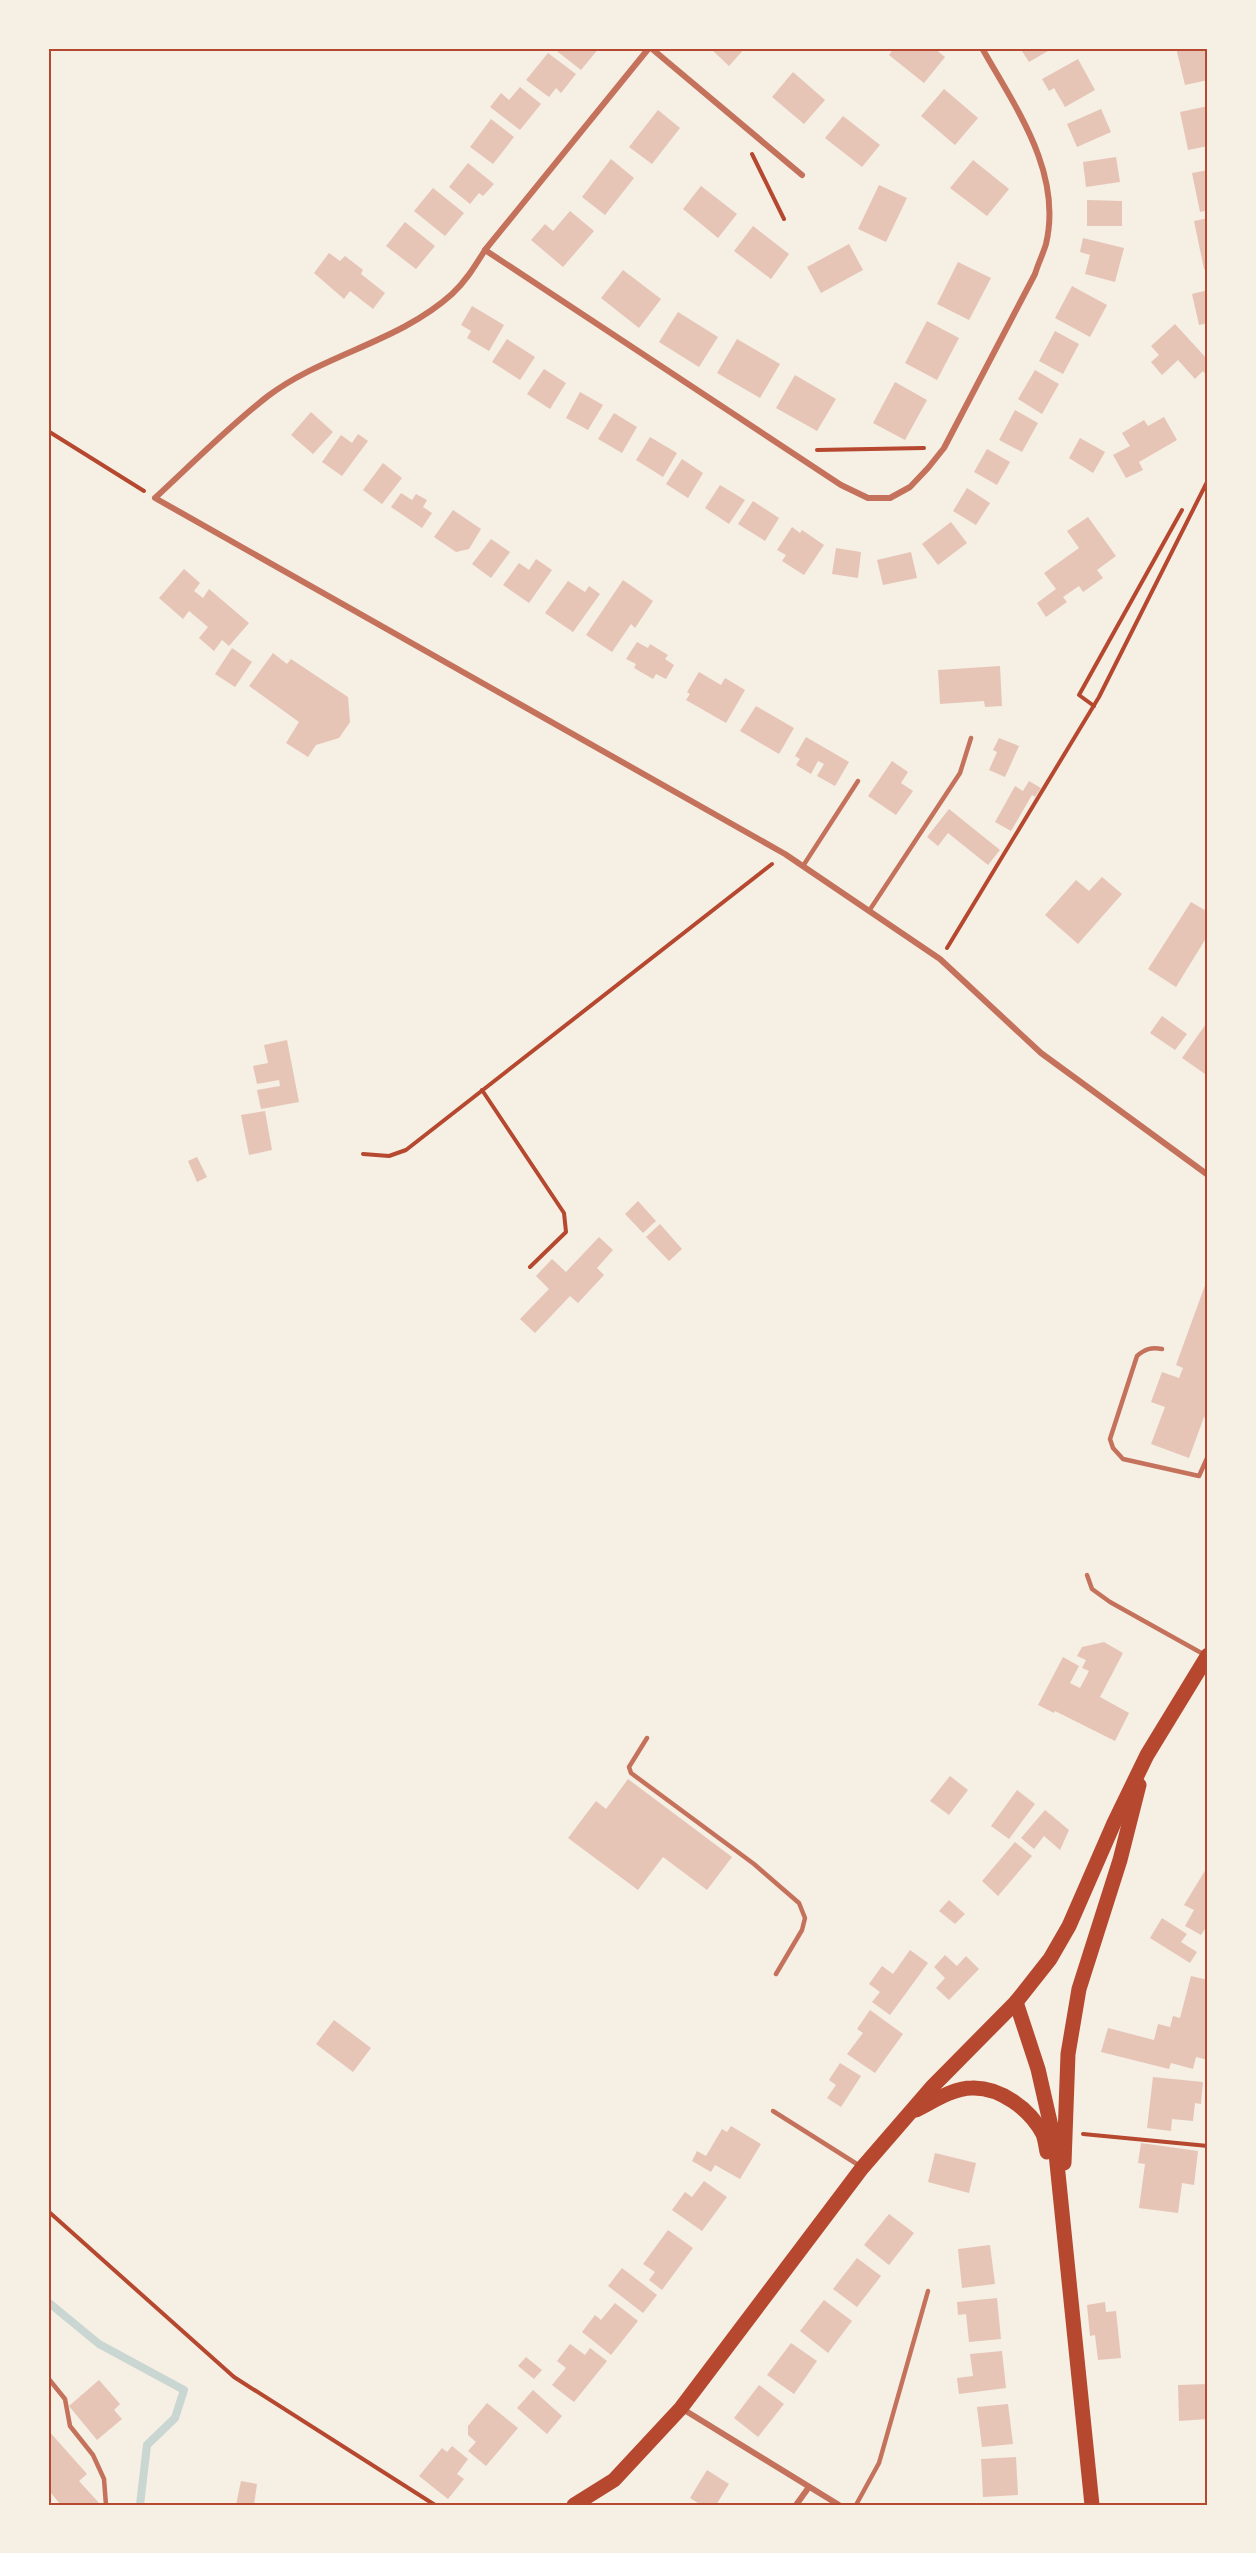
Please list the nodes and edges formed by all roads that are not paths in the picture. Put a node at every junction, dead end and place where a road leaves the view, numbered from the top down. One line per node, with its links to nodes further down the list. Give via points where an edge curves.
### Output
1 (650, 48): 3 (street); 4 (street)
2 (982, 48): 4 (street, via 1038,152 1047,183 1046,243 1035,274 944,448 910,487 890,498 868,498 842,485)
3 (802, 175)
4 (485, 250): 7 (street, via 470,275 451,294 420,317 305,373 268,396 155,498)
5 (971, 738): 8 (lane, via 960,773)
6 (858, 781): 7 (lane)
7 (803, 866): 8 (street)
8 (869, 911): 9 (street, via 940,959 1041,1053)
9 (1208, 1175)
10 (1162, 1349): 11 (lane, via 1143,1350 1137,1356 1110,1439 1113,1449 1123,1459 1199,1476)
11 (1208, 1456)
12 (1087, 1575): 13 (lane, via 1092,1589 1110,1602)
13 (1208, 1655): 15 (main road)
14 (647, 1738): 16 (lane, via 629,1767 631,1773 754,1864 799,1903 805,1918 802,1930)
15 (1147, 1755): 17 (main road, via 1069,1926 1050,1959); 21 (main road, via 1080,1989 1068,2054)
16 (777, 1974)
17 (1016, 2002): 19 (main road); 21 (main road, via 1038,2069 1055,2144)
18 (773, 2111): 20 (lane)
19 (908, 2114): 20 (main road); 21 (main road, via 942,2096 971,2088 996,2092 1019,2105 1043,2134)
20 (862, 2168): 24 (main road)
21 (1061, 2213): 31 (main road)
22 (928, 2291): 30 (lane, via 879,2463)
23 (48, 2378): 26 (lane, via 65,2399 70,2426 93,2455 104,2479)
24 (681, 2409): 25 (street); 27 (main road, via 614,2480)
25 (809, 2487): 28 (street); 29 (street)
26 (105, 2505)
27 (574, 2505)
28 (796, 2505)
29 (839, 2505)
30 (856, 2505)
31 (1092, 2505)

